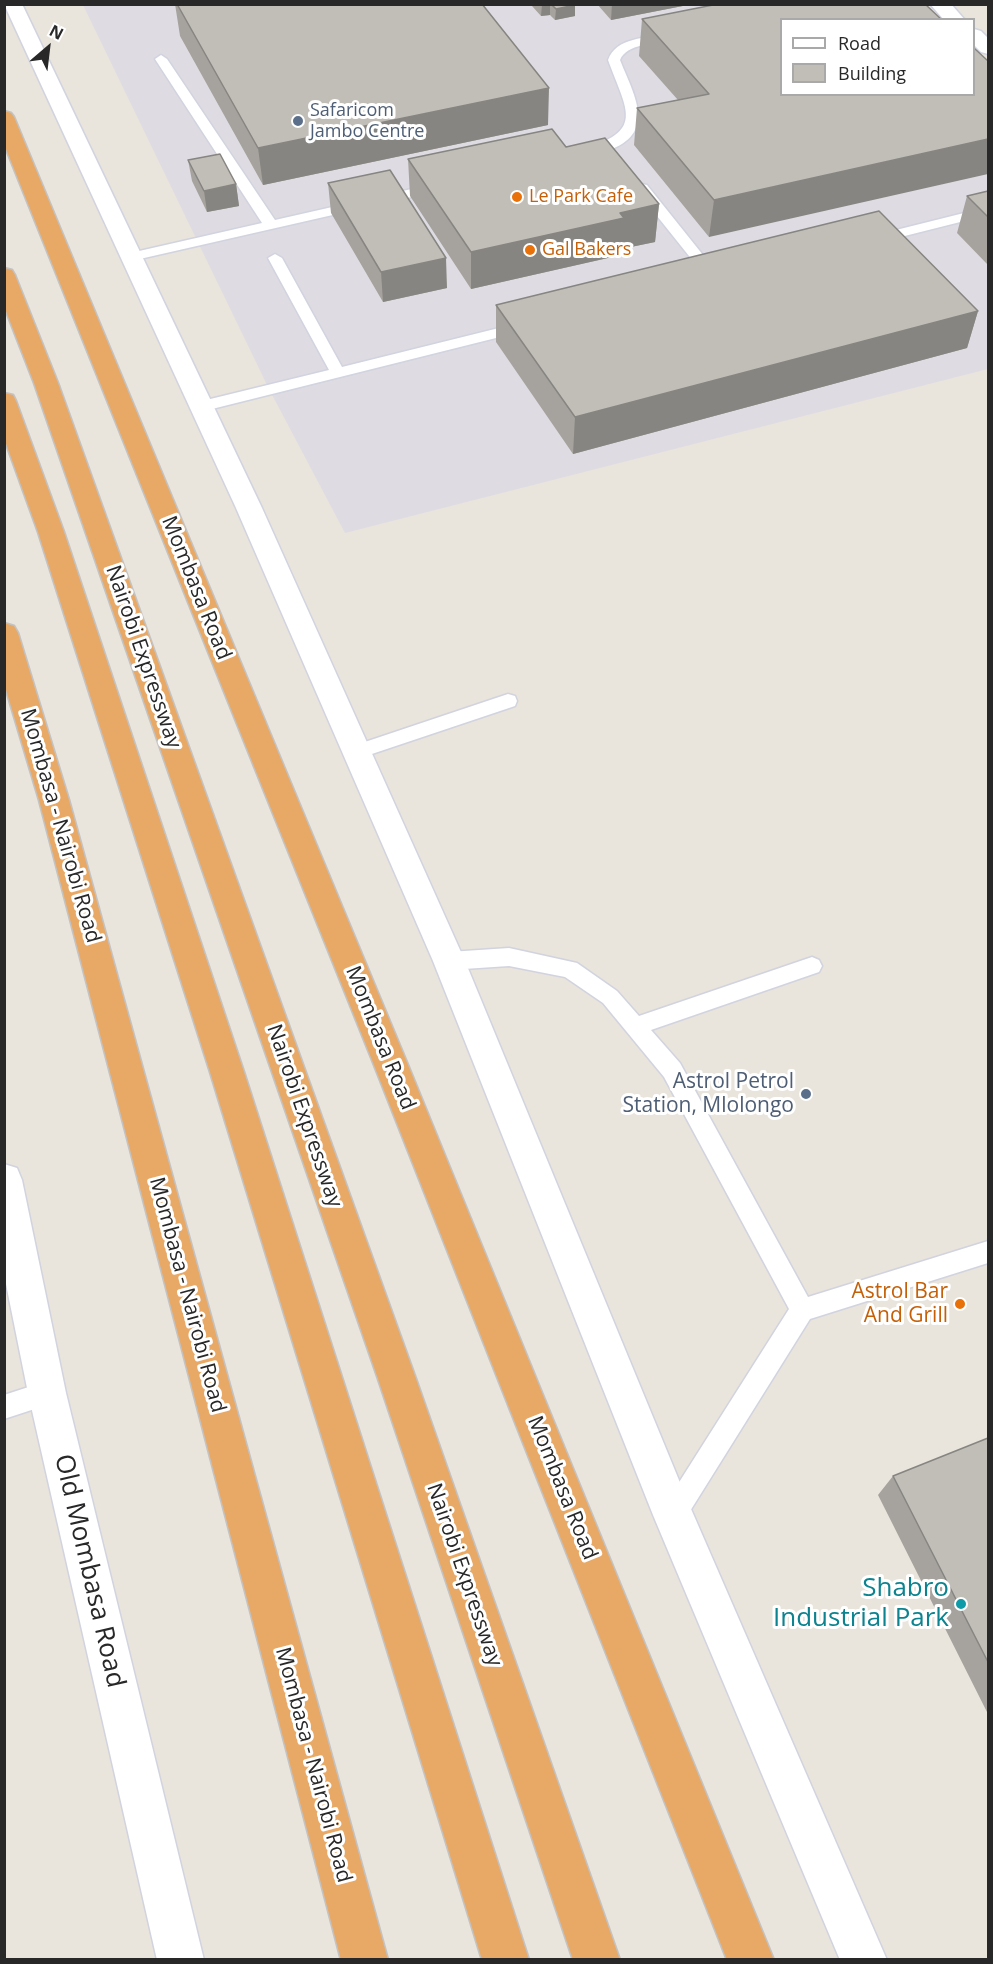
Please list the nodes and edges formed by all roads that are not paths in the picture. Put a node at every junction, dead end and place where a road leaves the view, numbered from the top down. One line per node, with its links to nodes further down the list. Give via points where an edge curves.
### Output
1 (12, 4): 15 (street)
2 (939, 4): 3 (street)
3 (954, 18)
4 (686, 33): 9 (lane, via 622,48 615,55 634,117 630,132 613,152)
5 (975, 36): 6 (street)
6 (988, 48)
7 (161, 58): 13 (lane)
8 (4, 117): 39 (highway, Mombasa Road)
9 (575, 155)
10 (631, 174): 18 (lane)
11 (446, 184): 13 (lane)
12 (988, 211): 14 (lane)
13 (271, 225): 15 (lane)
14 (863, 242)
15 (131, 257): 22 (street)
16 (275, 258): 20 (lane)
17 (4, 274): 38 (highway, Nairobi Expressway, via 46,383 392,1365)
18 (715, 279)
19 (532, 324): 20 (lane)
20 (338, 373): 22 (lane)
21 (4, 401): 37 (highway, via 51,532 223,1060)
22 (200, 406): 25 (street)
23 (4, 633): 36 (highway, Mombasa - Nairobi Road, via 54,800)
24 (508, 701): 25 (lane)
25 (357, 752): 26 (street)
26 (448, 961): 28 (lane, via 509,957 570,969 610,997); 34 (street)
27 (812, 966): 28 (lane)
28 (635, 1026): 31 (lane, via 672,1070)
29 (4, 1180): 32 (street, Old Mombasa Road)
30 (988, 1252): 31 (lane)
31 (802, 1310): 34 (lane)
32 (47, 1393): 33 (lane); 35 (street, Old Mombasa Road)
33 (4, 1407)
34 (673, 1515): 40 (street)
35 (181, 1959)
36 (365, 1959)
37 (506, 1959)
38 (597, 1959)
39 (751, 1959)
40 (864, 1959)

